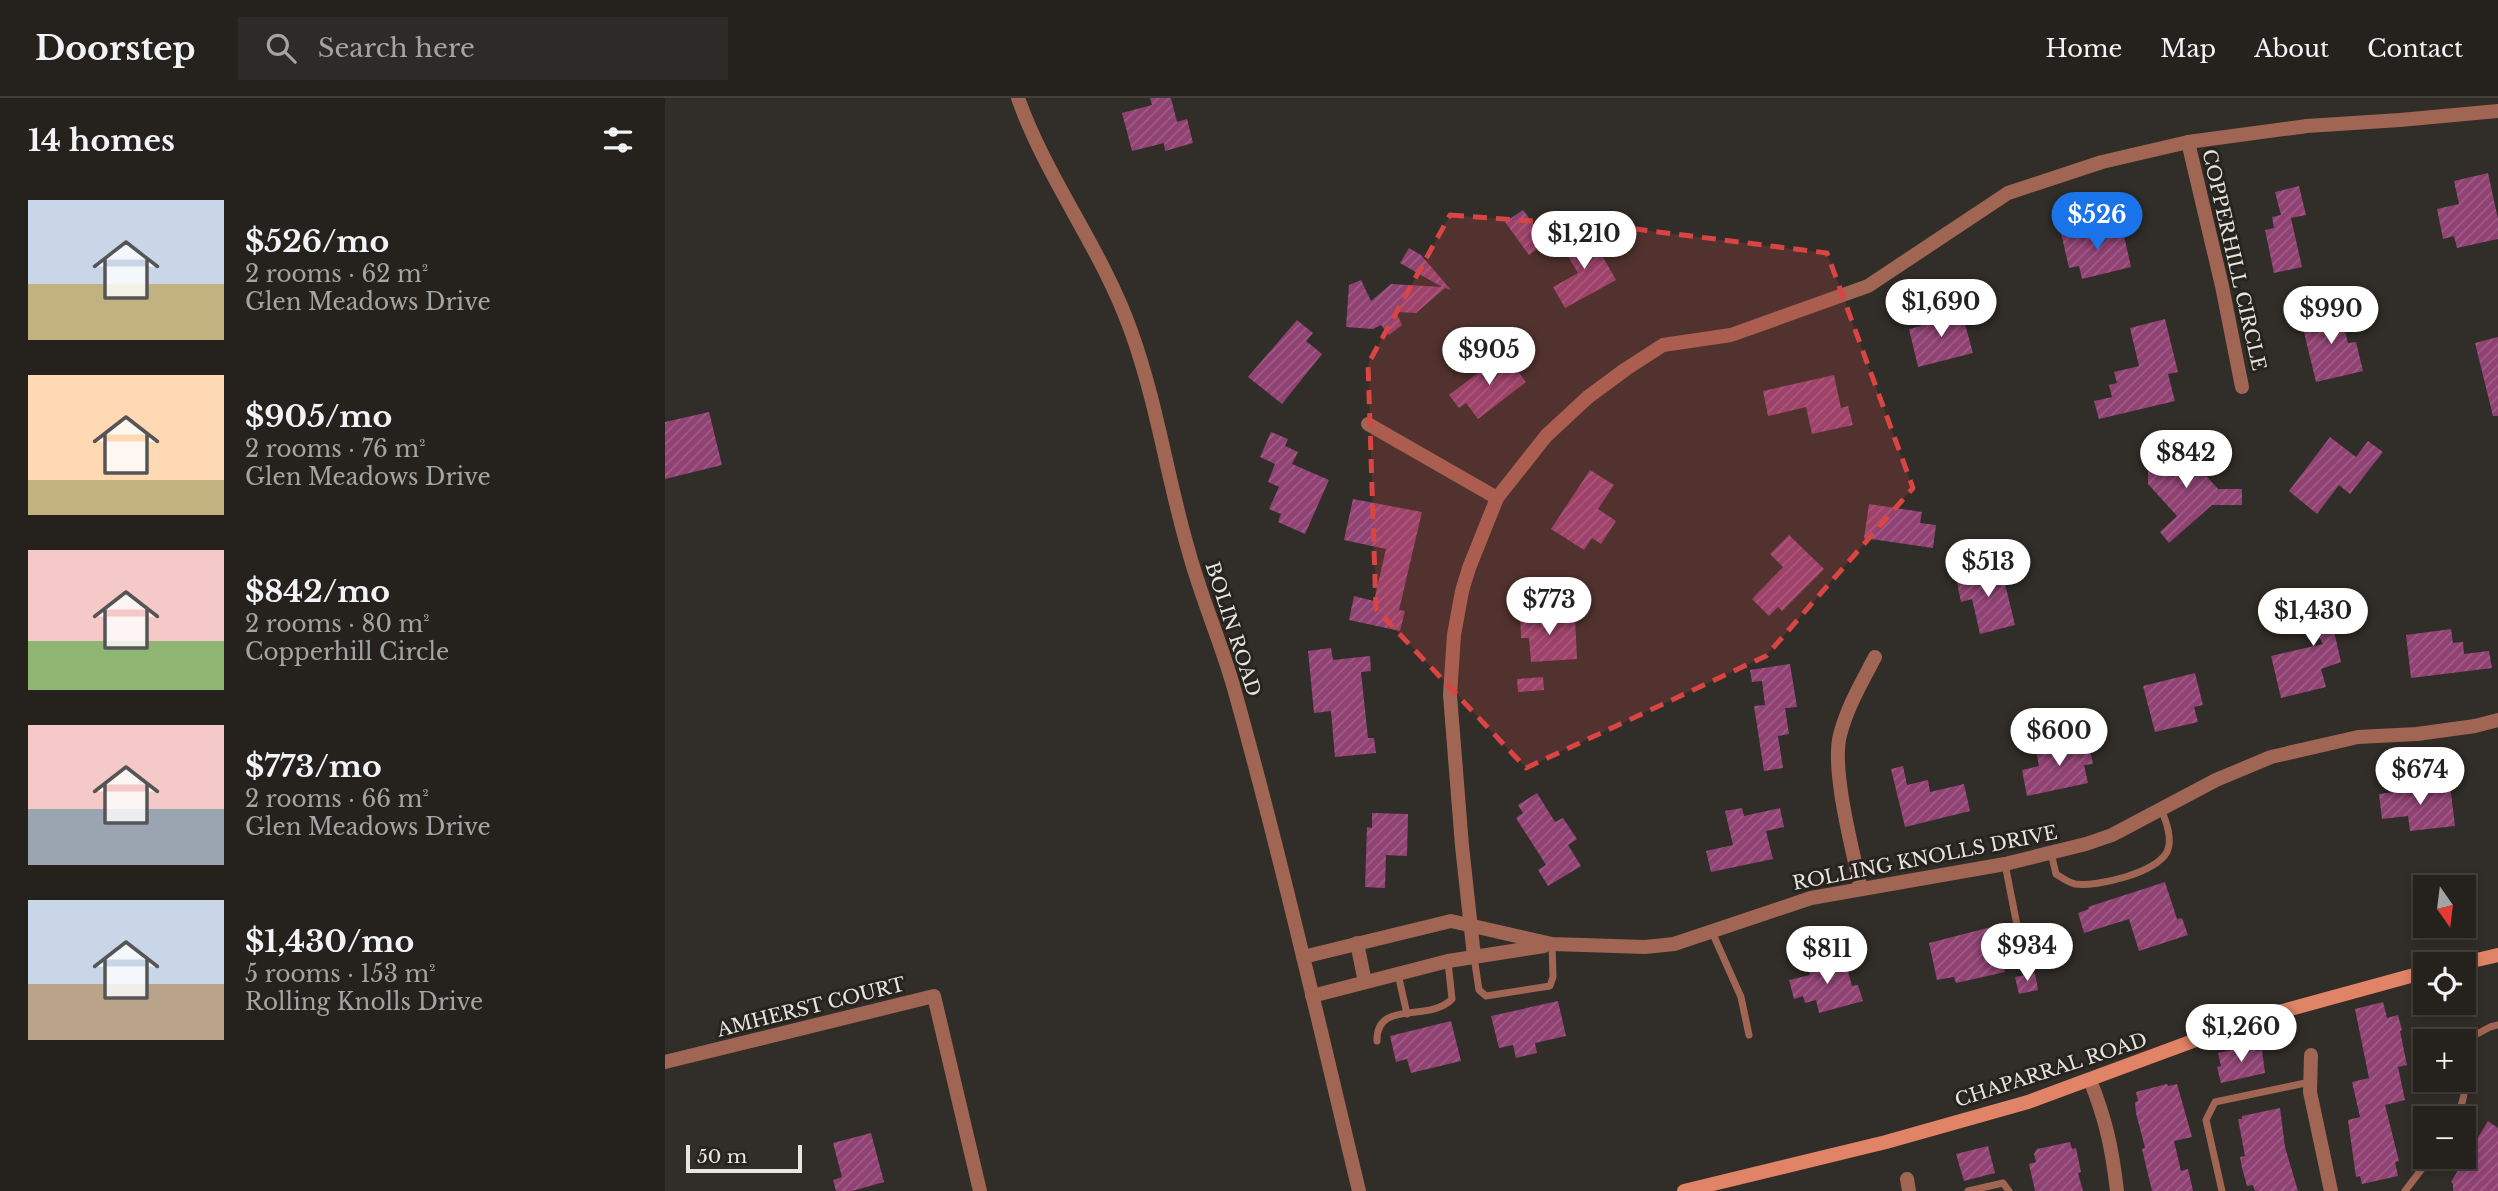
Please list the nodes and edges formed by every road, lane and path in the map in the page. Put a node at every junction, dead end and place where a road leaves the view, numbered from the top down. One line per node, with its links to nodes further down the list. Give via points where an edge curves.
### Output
1 (1018, 98): 19 (street, BOLIN ROAD, via 1043,159 1110,282 1140,356 1187,545 1236,694)
2 (2498, 111): 3 (street, via 2307,126)
3 (2187, 142): 4 (street, COPPERHILL CIRCLE); 6 (street, via 2102,162 2008,193 1868,286 1731,334 1663,345 1564,418)
4 (2242, 387)
5 (1368, 424): 6 (street)
6 (1497, 498): 13 (street, via 1462,591 1450,695)
7 (1875, 657): 12 (street, via 1854,695 1838,752)
8 (2498, 720): 9 (street, ROLLING KNOLLS DRIVE, via 2417,734 2358,737 2271,757)
9 (2160, 809): 10 (street, ROLLING KNOLLS DRIVE, via 2112,835); 10 (lane, via 2168,826 2168,849 2133,875 2078,884 2056,874)
10 (2051, 853): 11 (street, ROLLING KNOLLS DRIVE)
11 (2005, 864): 12 (street, ROLLING KNOLLS DRIVE); 22 (lane)
12 (1861, 889): 14 (street, ROLLING KNOLLS DRIVE, via 1811,898)
13 (1470, 925): 15 (street, ROLLING KNOLLS DRIVE, via 1451,921); 16 (street, ROLLING KNOLLS DRIVE); 18 (street)
14 (1712, 932): 16 (street, ROLLING KNOLLS DRIVE, via 1645,947); 29 (lane, via 1741,997)
15 (1357, 943): 19 (street, ROLLING KNOLLS DRIVE); 25 (street)
16 (1552, 944): 18 (street, ROLLING KNOLLS DRIVE); 18 (lane, via 1551,986 1527,991 1486,996 1479,990)
17 (2498, 955): 20 (main road)
18 (1474, 956): 21 (street, ROLLING KNOLLS DRIVE)
19 (1303, 957): 26 (street, BOLIN ROAD)
20 (2476, 960)
21 (1448, 961): 23 (street, ROLLING KNOLLS DRIVE); 27 (lane, via 1452,999 1445,1006)
22 (2025, 966)
23 (1398, 974): 25 (street, ROLLING KNOLLS DRIVE); 27 (lane)
24 (2413, 975): 33 (main road, CHAPARRAL ROAD, via 2250,1020)
25 (1365, 982): 26 (street, ROLLING KNOLLS DRIVE)
26 (1312, 996): 39 (street, BOLIN ROAD)
27 (1407, 1014): 30 (lane, via 1388,1016 1379,1025)
28 (2498, 1025): 35 (lane, via 2466,1040)
29 (1749, 1035)
30 (1377, 1041)
31 (2311, 1055): 34 (street)
32 (665, 1062): 38 (street, AMHERST COURT, via 934,996)
33 (2090, 1080): 37 (main road, CHAPARRAL ROAD, via 1886,1142); 43 (street, via 2104,1115)
34 (2310, 1082): 44 (lane, via 2215,1102 2206,1120); 45 (street)
35 (2462, 1106)
36 (2422, 1169): 46 (lane)
37 (1702, 1189): 40 (main road, CHAPARRAL ROAD)
38 (980, 1191)
39 (1359, 1191)
40 (1684, 1191)
41 (1968, 1191): 42 (lane, via 2003,1183)
42 (2009, 1191)
43 (2117, 1191)
44 (2222, 1191)
45 (2331, 1191)
46 (2405, 1191)

